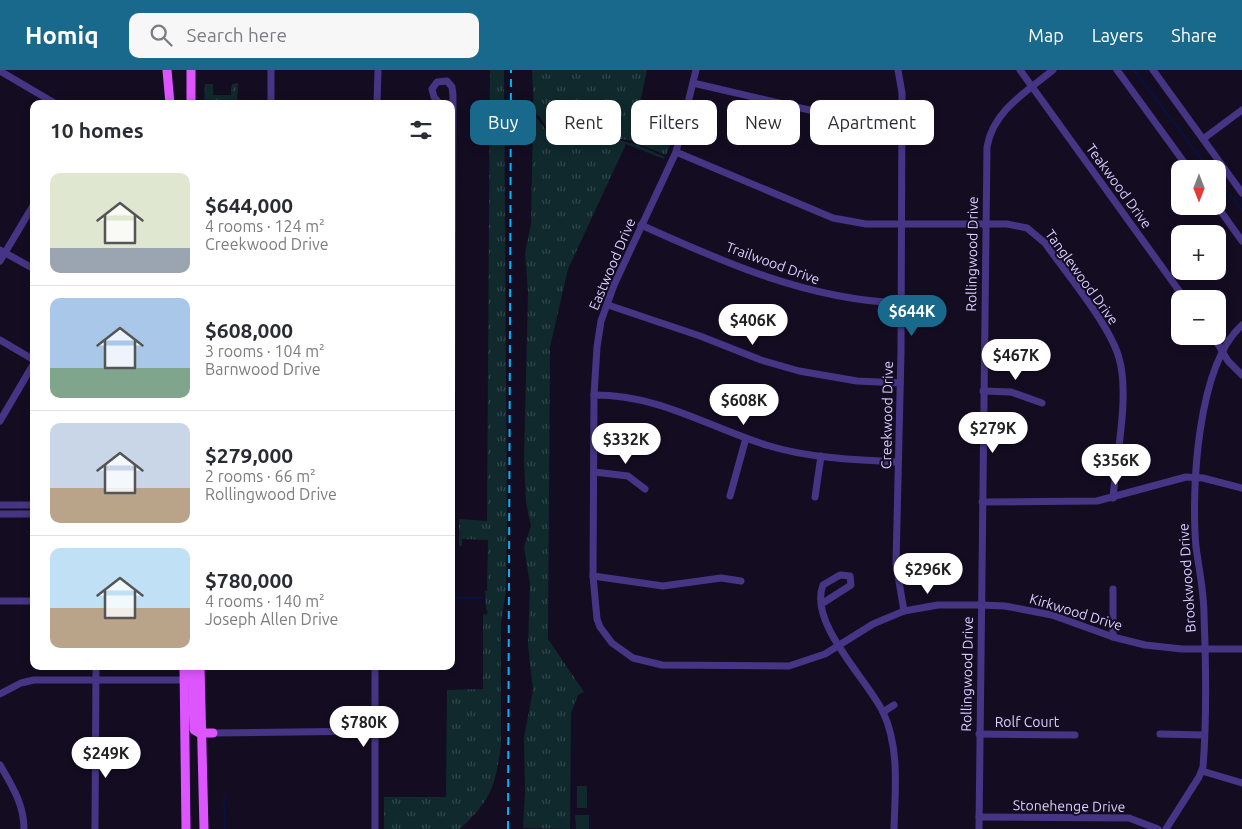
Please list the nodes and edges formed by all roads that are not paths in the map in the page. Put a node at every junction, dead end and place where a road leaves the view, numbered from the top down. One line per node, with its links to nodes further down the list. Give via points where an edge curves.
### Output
1 (167, 70): 15 (main road)
2 (191, 70): 16 (main road)
3 (271, 70): 17 (street)
4 (378, 70): 18 (street)
5 (696, 70): 12 (street, Eastwood Drive)
6 (898, 70): 29 (street, Creekwood Drive, via 902,92)
7 (1020, 70): 13 (street, Teakwood Drive)
8 (1053, 70): 13 (street, Rollingwood Drive)
9 (1117, 70): 25 (street)
10 (1153, 70): 23 (street)
11 (0, 71): 14 (street)
12 (693, 83): 21 (street); 24 (street, Eastwood Drive)
13 (1032, 87): 30 (street, Rollingwood Drive, via 1002,112 990,133); 36 (street, Teakwood Drive)
14 (49, 100)
15 (170, 100)
16 (191, 100)
17 (271, 100)
18 (377, 100)
19 (437, 100): 20 (street, via 432,89 438,82 446,81 453,91)
20 (453, 100)
21 (810, 110)
22 (1242, 110): 23 (street)
23 (1203, 139): 26 (street)
24 (676, 152): 29 (street, Tanglewood Drive, via 833,218 866,224); 31 (street, Eastwood Drive)
25 (1182, 160)
26 (1242, 193)
27 (30, 210): 33 (street)
28 (1223, 215): 32 (street)
29 (902, 223): 30 (street, Tanglewood Drive); 37 (street, Creekwood Drive)
30 (985, 223): 47 (street, Rollingwood Drive); 60 (street, Tanglewood Drive, via 1020,226 1042,239 1116,349 1123,396)
31 (641, 225): 37 (street, Trailwood Drive, via 804,290 852,300); 38 (street, Eastwood Drive)
32 (1242, 241)
33 (2, 251): 34 (street); 35 (street)
34 (0, 262)
35 (30, 268)
36 (1179, 290)
37 (901, 303): 46 (street, Creekwood Drive)
38 (608, 305): 46 (street, via 799,371 857,381); 48 (street, Eastwood Drive, via 601,321)
39 (1242, 324): 42 (street, Brookwood Drive)
40 (0, 340): 43 (street)
41 (1219, 345): 42 (street)
42 (1223, 350): 45 (street, via 1228,361); 55 (street, Brookwood Drive, via 1204,406)
43 (30, 359)
44 (30, 368): 50 (street)
45 (1242, 375)
46 (900, 383): 53 (street, Creekwood Drive)
47 (983, 391): 49 (street, via 1011,392); 61 (street, Rollingwood Drive)
48 (594, 395): 51 (street, via 654,402); 54 (street, Eastwood Drive)
49 (1042, 403)
50 (0, 421)
51 (746, 438): 52 (street, via 768,446); 58 (street)
52 (821, 456): 53 (street); 59 (street)
53 (898, 462): 73 (street, Creekwood Drive, via 896,573)
54 (594, 472): 57 (street, via 628,476); 66 (street, Eastwood Drive)
55 (1196, 477): 56 (street); 60 (street, via 1175,478); 77 (street, Brookwood Drive, via 1195,522 1203,598)
56 (1242, 488)
57 (645, 489)
58 (730, 496)
59 (815, 497)
60 (1113, 498): 61 (street, via 1077,503)
61 (982, 502): 72 (street, Rollingwood Drive)
62 (0, 505): 63 (street)
63 (30, 505)
64 (0, 514): 65 (street)
65 (30, 514)
66 (593, 576): 67 (street, via 662,586 726,578); 76 (street, Eastwood Drive, via 595,611 600,627)
67 (741, 580)
68 (1113, 589): 74 (street)
69 (0, 601): 70 (street)
70 (30, 601)
71 (823, 603): 71 (street, via 823,585 840,575 850,576 851,585); 75 (street, via 823,614)
72 (980, 605): 73 (street, Kirkwood Drive, via 938,605); 74 (street, Kirkwood Drive, via 1052,615); 92 (street, Rollingwood Drive)
73 (904, 611): 75 (street, Kirkwood Drive, via 873,624)
74 (1113, 637): 77 (street, Kirkwood Drive, via 1164,648)
75 (838, 646): 76 (street, Kirkwood Drive, via 808,661 782,666 662,665 633,658); 88 (street)
76 (619, 649)
77 (1204, 649): 78 (street, Kirkwood Drive); 95 (street, Brookwood Drive)
78 (1242, 649)
79 (96, 670): 84 (street)
80 (184, 670): 85 (main road)
81 (192, 670): 90 (main road, via 193,724 196,732)
82 (200, 670): 90 (main road)
83 (375, 670): 89 (street)
84 (96, 680): 85 (street); 86 (street, via 28,680); 101 (street)
85 (184, 680): 102 (main road)
86 (0, 694)
87 (894, 705): 88 (street)
88 (883, 712): 105 (street, via 895,762)
89 (374, 731): 91 (street); 104 (street)
90 (202, 734): 91 (main road); 103 (main road)
91 (213, 734)
92 (979, 734): 94 (street, Rolf Court); 99 (street, Rollingwood Drive)
93 (1160, 734): 95 (street)
94 (1075, 735)
95 (1204, 735): 97 (street, Brookwood Drive)
96 (0, 765): 100 (street, via 18,795)
97 (1202, 772): 98 (street); 108 (street, Brookwood Drive)
98 (1242, 783)
99 (979, 817): 106 (street, Rollingwood Drive); 107 (street, Stonehenge Drive, via 1128,818)
100 (24, 829)
101 (95, 829)
102 (186, 829)
103 (204, 829)
104 (375, 829)
105 (894, 829)
106 (979, 829)
107 (1158, 829)
108 (1166, 829)

